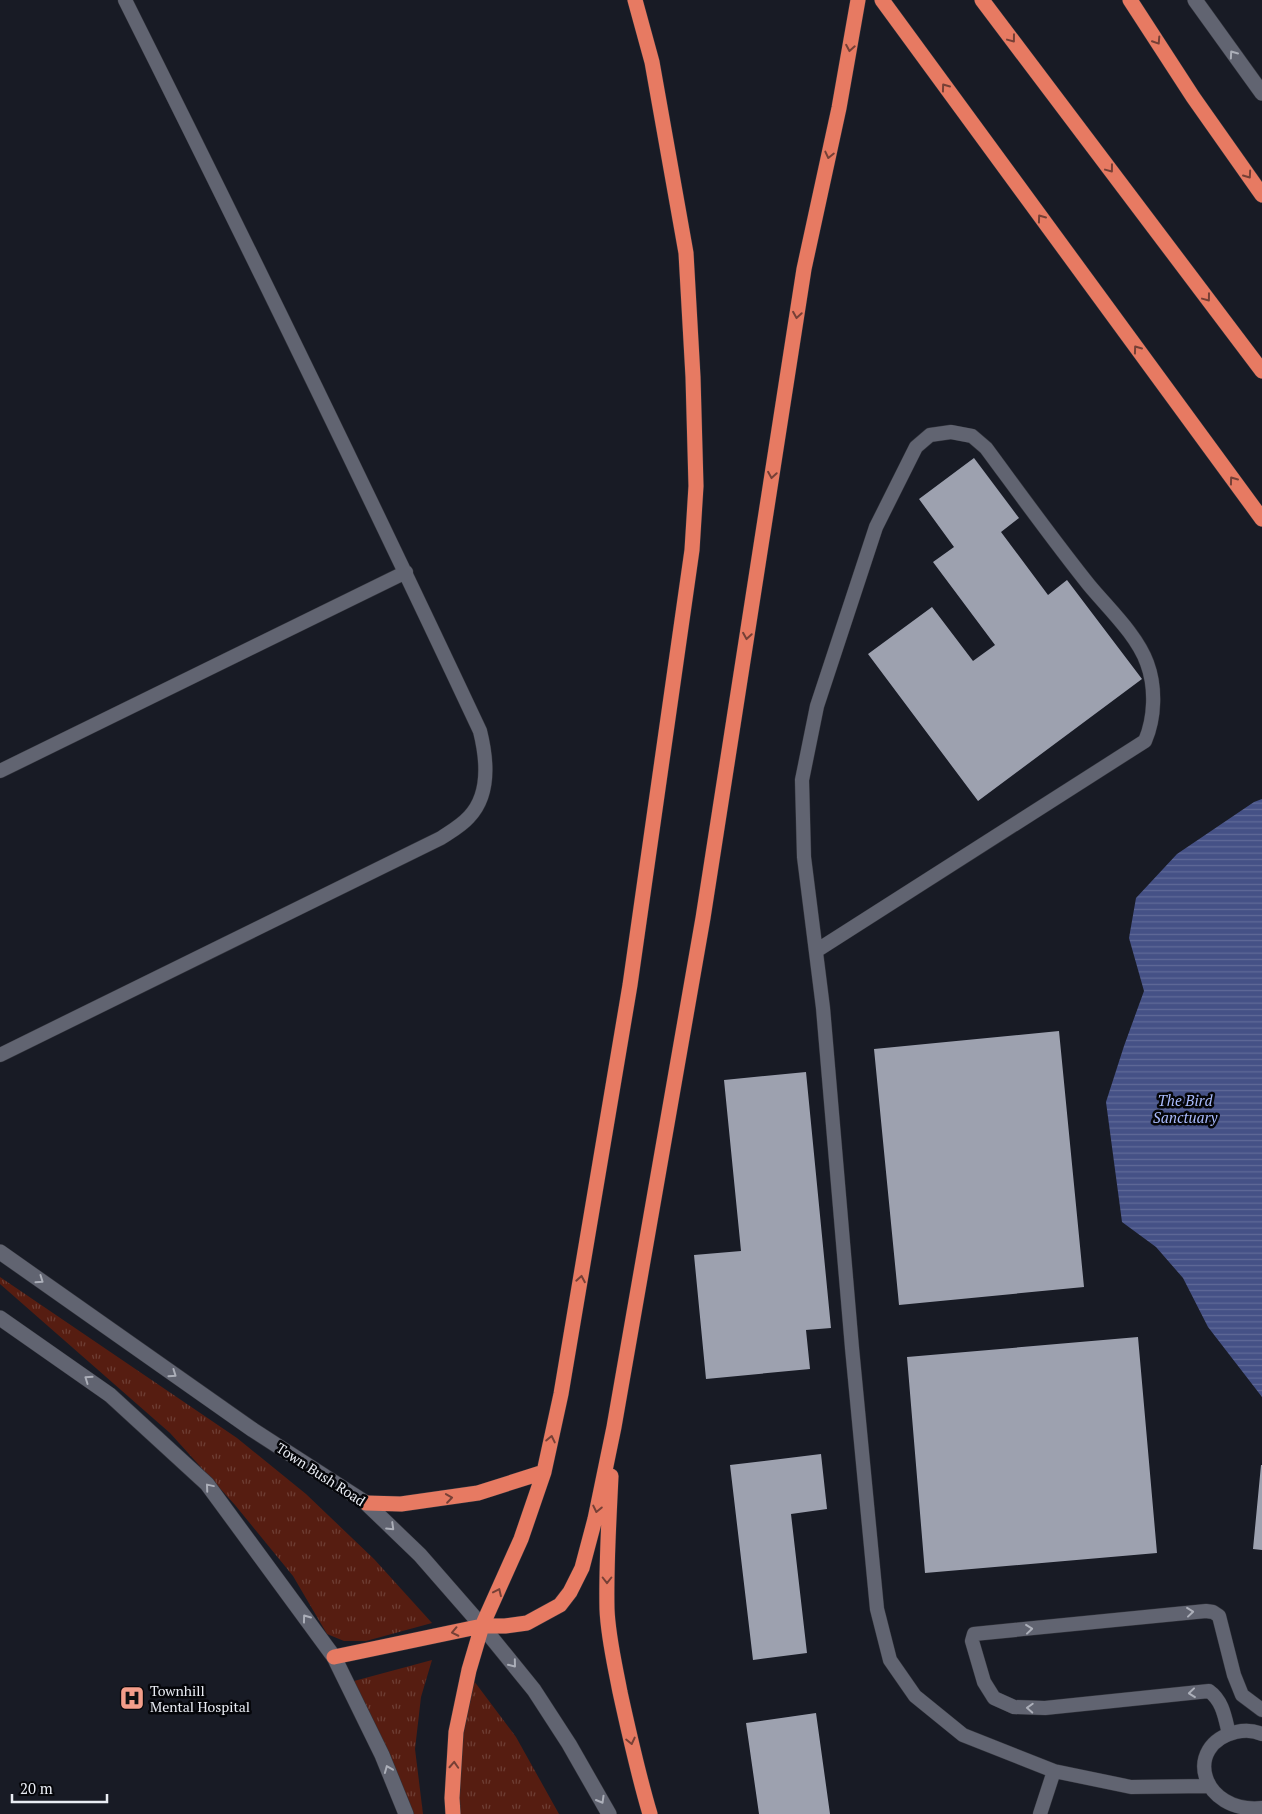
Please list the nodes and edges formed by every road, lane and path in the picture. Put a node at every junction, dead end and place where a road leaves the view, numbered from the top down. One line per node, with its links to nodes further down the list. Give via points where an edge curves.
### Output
1 (125, 0): 12 (lane)
2 (635, 0): 19 (highway, one-way to 2, via 561,1394 630,985 692,550 695,495 693,377 686,253 652,62)
3 (858, 0): 18 (highway, one-way to 18, via 840,108 804,269 704,918)
4 (882, 0): 11 (highway, one-way to 4)
5 (982, 0): 10 (highway, one-way to 10)
6 (1130, 0): 9 (highway, one-way to 9)
7 (1195, 0): 8 (street, one-way to 7)
8 (1262, 93)
9 (1262, 195)
10 (1262, 371)
11 (1262, 519)
12 (406, 572): 13 (lane); 15 (lane, via 480,731 486,773 482,796 470,817 441,838)
13 (0, 771)
14 (816, 952): 14 (lane, via 804,857 802,780 817,706 876,527 916,447 924,438 941,433 972,436 986,448 1138,644 1148,664 1152,688 1150,730 1145,741); 27 (lane, via 877,1608 890,1660 915,1696 963,1735)
15 (0, 1056)
16 (0, 1252): 20 (street, Town Bush Road, one-way to 20, via 253,1430)
17 (0, 1318): 22 (street, one-way to 17, via 207,1484 110,1395)
18 (614, 1427): 21 (highway, one-way to 21, via 593,1527 582,1568 570,1592 560,1605 527,1623); 33 (highway, one-way to 33, via 608,1611 614,1662)
19 (544, 1472): 20 (highway, one-way to 19, via 401,1504 478,1493); 21 (highway, one-way to 19, via 521,1539)
20 (366, 1503): 21 (street, Town Bush Road, one-way to 21, via 420,1555)
21 (482, 1626): 22 (highway, one-way to 22); 31 (highway, one-way to 21, via 456,1732); 32 (street, Town Bush Road, one-way to 32, via 534,1690)
22 (334, 1658): 30 (street, one-way to 22, via 382,1755)
23 (1262, 1710): 24 (lane); 25 (lane, one-way to 23, via 1221,1705 1209,1691 1045,1708 1014,1707 994,1698 984,1682 972,1641 974,1634 1213,1612 1218,1616 1242,1695)
24 (1244, 1730): 25 (lane); 26 (lane)
25 (1229, 1734): 28 (lane, via 1207,1755 1204,1771)
26 (1262, 1734)
27 (1054, 1771): 28 (lane, via 1131,1787); 34 (lane)
28 (1207, 1786): 29 (lane, via 1215,1799 1230,1810 1249,1812)
29 (1262, 1808)
30 (406, 1814)
31 (453, 1814)
32 (609, 1814)
33 (650, 1814)
34 (1040, 1814)

